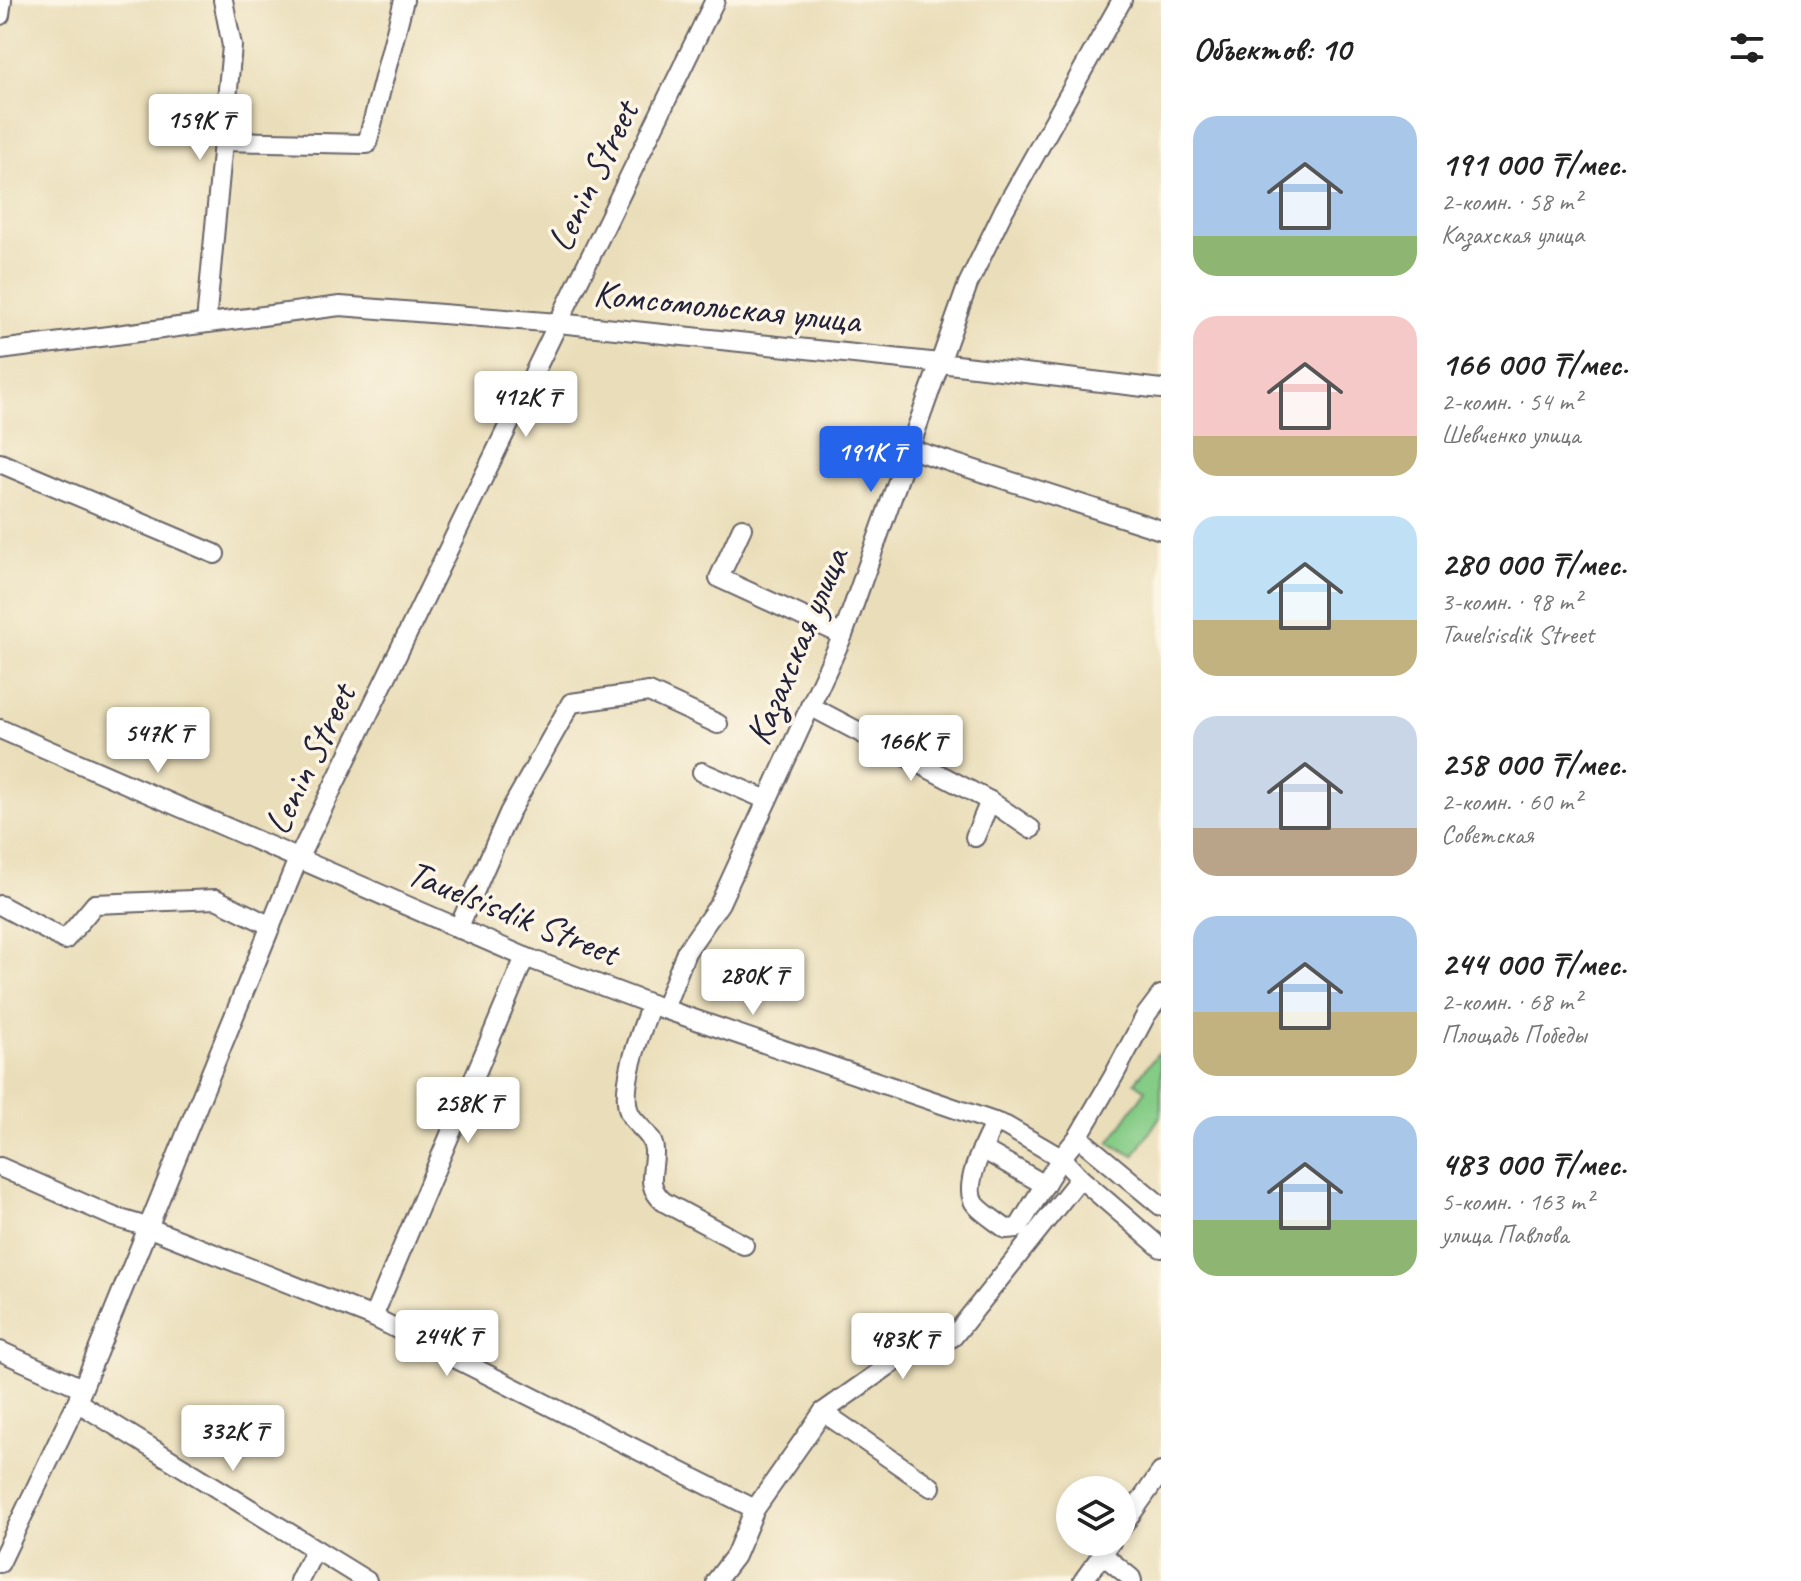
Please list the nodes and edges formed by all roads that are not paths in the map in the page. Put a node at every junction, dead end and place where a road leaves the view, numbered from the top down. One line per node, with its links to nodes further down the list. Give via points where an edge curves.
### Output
1 (2, 0): 6 (street)
2 (223, 0): 7 (street, via 232,46)
3 (404, 0): 7 (street, via 367,144)
4 (715, 0): 9 (street, Lenin Street)
5 (1122, 0): 11 (street, Казахская улица, via 1004,210 968,284)
6 (0, 15)
7 (223, 141): 8 (street)
8 (206, 323): 9 (street, Комсомольская улица, via 340,306); 10 (street, Комсомольская улица)
9 (558, 323): 11 (street, Комсомольская улица); 27 (street, Lenin Street)
10 (0, 350)
11 (940, 363): 12 (street, Комсомольская улица); 13 (street, Казахская улица)
12 (1161, 389)
13 (910, 449): 16 (street); 18 (street, Казахская улица)
14 (0, 463): 17 (street)
15 (742, 528): 18 (street, via 719,578)
16 (1161, 530)
17 (215, 554)
18 (843, 635): 19 (street, Казахская улица)
19 (810, 706): 23 (street, Казахская улица); 24 (street)
20 (718, 724): 30 (street, via 649,692 571,703 509,813)
21 (0, 729): 27 (street, Tauelsisdik Street)
22 (702, 772): 23 (street)
23 (767, 800): 33 (street, Казахская улица, via 720,903 686,952)
24 (990, 801): 25 (street); 26 (street)
25 (1031, 829)
26 (975, 837)
27 (298, 859): 29 (street, Lenin Street); 30 (street, Tauelsisdik Street)
28 (0, 905): 29 (street, via 65,940 95,904 216,899)
29 (271, 926): 42 (street, Lenin Street)
30 (458, 929): 31 (street, Tauelsisdik Street)
31 (525, 957): 33 (street, Tauelsisdik Street); 46 (street)
32 (1161, 995): 35 (street)
33 (658, 1007): 34 (street, Tauelsisdik Street); 44 (street, Казахская улица, via 635,1046 627,1095 630,1113 654,1149 654,1190 664,1202)
34 (995, 1122): 36 (street); 37 (street, Tauelsisdik Street)
35 (1078, 1137): 37 (street); 41 (street)
36 (982, 1149): 40 (street); 40 (street, via 970,1192 974,1203 1006,1229 1018,1228)
37 (1061, 1158): 39 (street, Tauelsisdik Street); 40 (street)
38 (0, 1167): 42 (street)
39 (1080, 1178): 43 (street, Tauelsisdik Street); 49 (street, via 953,1337 898,1359)
40 (1045, 1185)
41 (1160, 1205): 43 (street)
42 (147, 1227): 46 (street); 48 (street, Lenin Street)
43 (1140, 1230): 45 (street, Tauelsisdik Street)
44 (744, 1245)
45 (1161, 1248)
46 (373, 1317): 53 (street)
47 (0, 1351): 48 (street)
48 (80, 1395): 54 (street); 57 (street, Lenin Street)
49 (823, 1412): 51 (street); 53 (street)
50 (1161, 1472): 52 (street)
51 (931, 1487)
52 (1136, 1507)
53 (755, 1509): 60 (street, via 735,1556)
54 (315, 1549): 58 (street); 59 (street)
55 (1101, 1556): 61 (street)
56 (1113, 1556): 62 (street)
57 (0, 1563)
58 (299, 1581)
59 (367, 1581)
60 (716, 1581)
61 (1083, 1581)
62 (1132, 1581)

